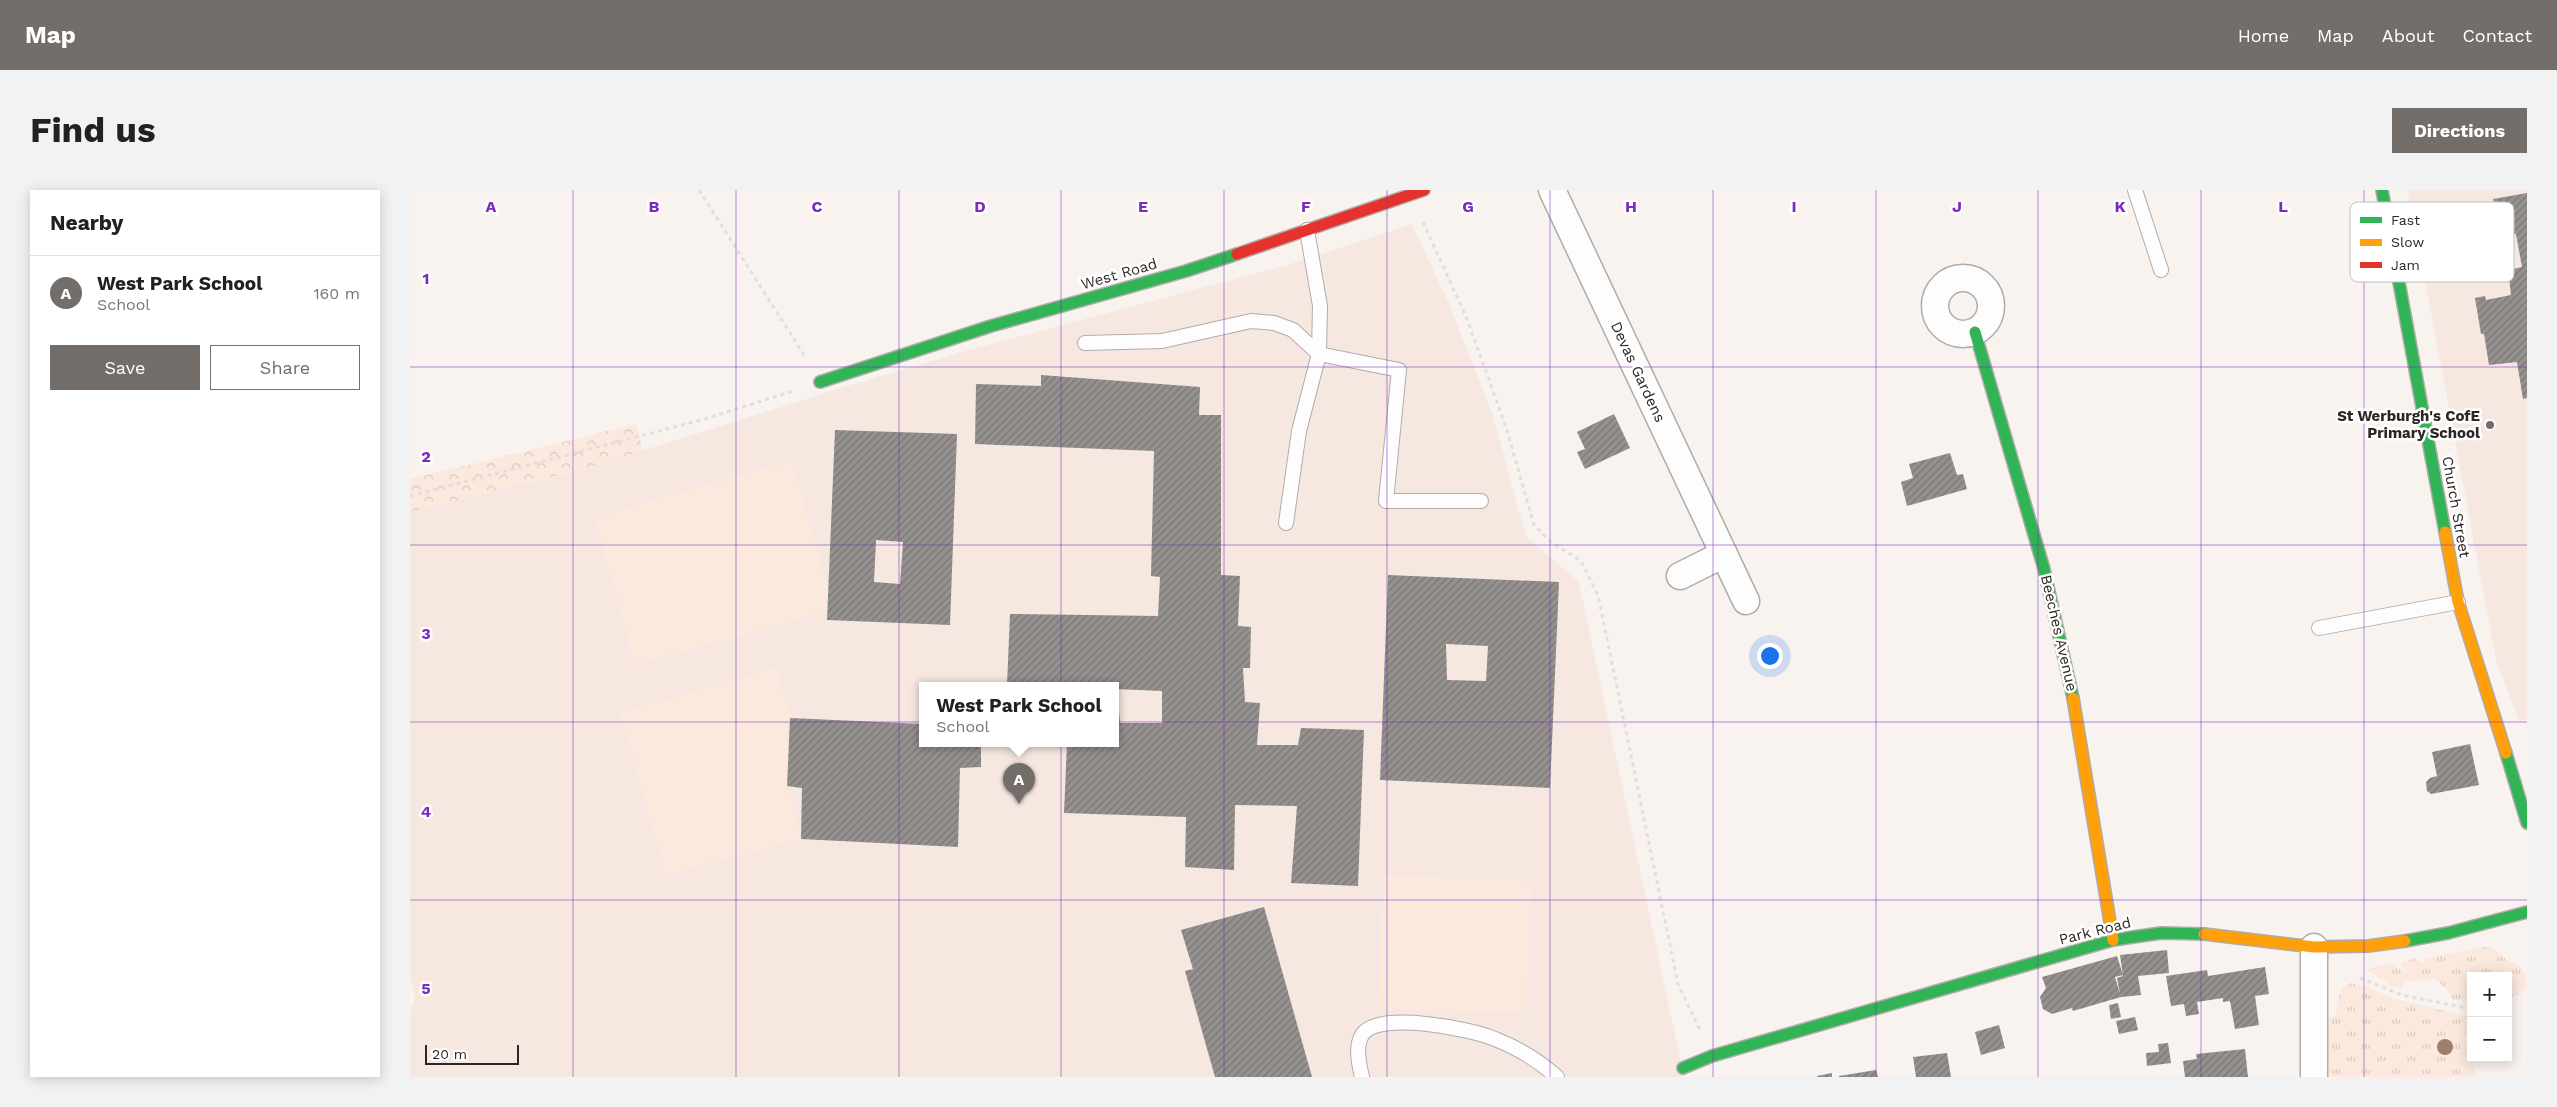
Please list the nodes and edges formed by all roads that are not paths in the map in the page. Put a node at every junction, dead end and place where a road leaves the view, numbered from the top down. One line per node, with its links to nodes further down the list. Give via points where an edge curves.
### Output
1 (1424, 190): 4 (street, West Road)
2 (1552, 190): 14 (street, Devas Gardens)
3 (2135, 190): 6 (lane)
4 (1394, 195): 5 (street, West Road)
5 (1307, 230): 10 (lane, via 1320,306); 11 (street, West Road, via 1186,271 990,326)
6 (2161, 270)
7 (2399, 282): 17 (street, Church Street)
8 (1976, 332): 21 (street, Beeches Avenue, via 2044,569 2070,677)
9 (1085, 343): 10 (lane, via 1162,341 1251,321 1274,323 1292,330)
10 (1319, 354): 12 (lane, via 1399,370 1386,501); 13 (lane, via 1299,431)
11 (820, 382)
12 (1481, 501)
13 (1286, 523)
14 (1724, 554): 15 (street); 16 (street, Devas Gardens)
15 (1680, 576)
16 (1746, 601)
17 (2458, 602): 18 (lane); 19 (street, Church Street)
18 (2319, 628)
19 (2527, 823)
20 (2527, 912): 22 (street, Park Road, via 2421,937)
21 (2113, 940): 22 (street, Park Road, via 2178,932); 23 (street, Park Road, via 1919,994 1712,1056)
22 (2314, 947): 27 (street)
23 (1683, 1068): 26 (lane)
24 (1362, 1077): 25 (lane, via 1358,1050 1362,1035 1385,1023 1447,1026 1494,1038 1538,1059)
25 (1556, 1077)
26 (1668, 1077)
27 (2314, 1077)

